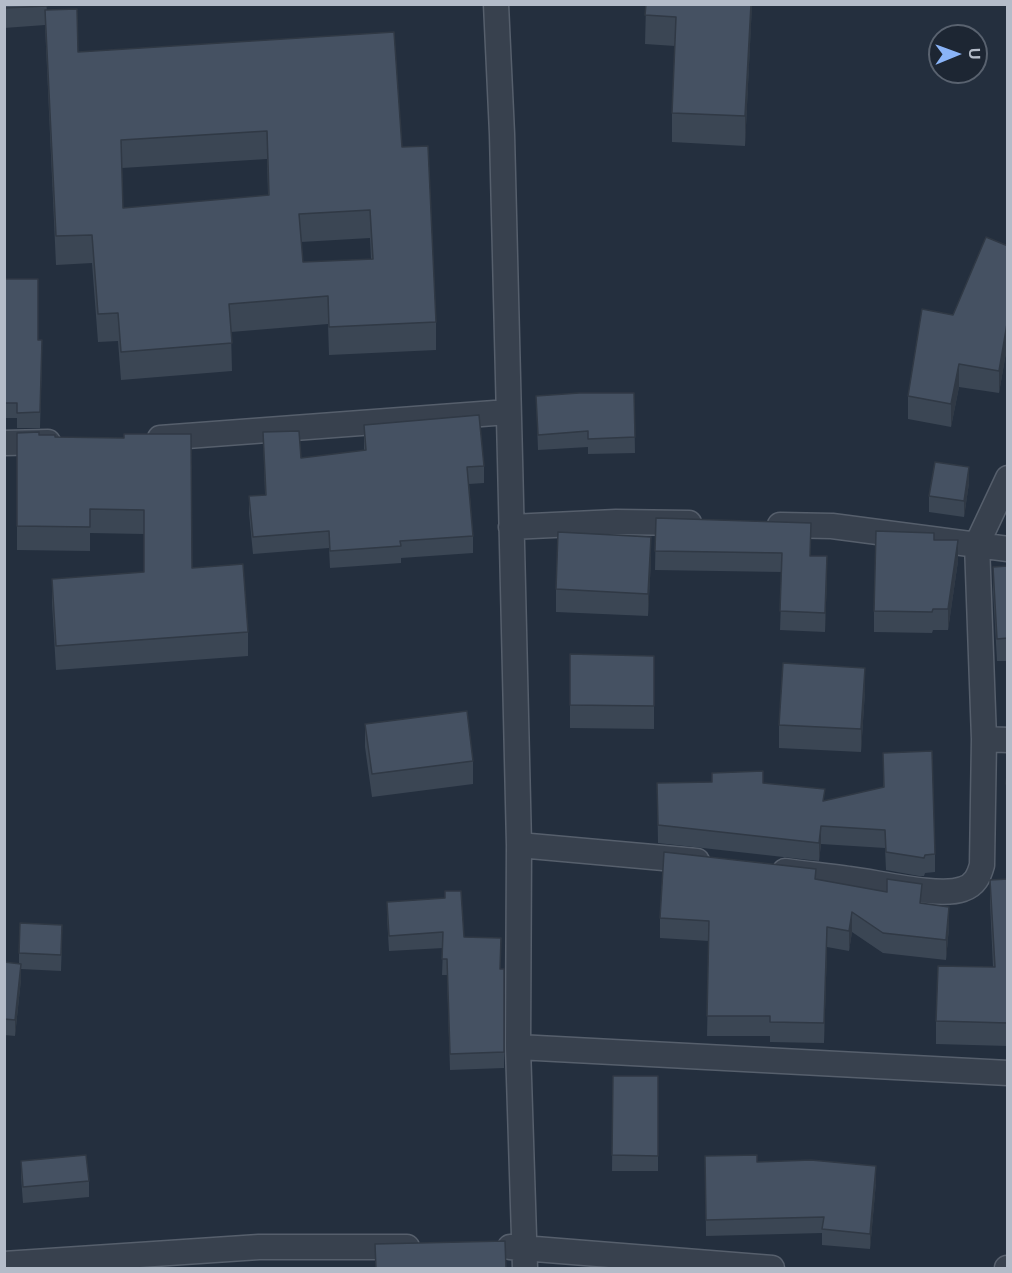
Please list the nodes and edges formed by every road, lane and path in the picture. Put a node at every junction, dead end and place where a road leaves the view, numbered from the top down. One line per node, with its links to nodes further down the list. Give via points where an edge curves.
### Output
1 (496, 4): 2 (street)
2 (508, 412): 3 (street); 9 (street)
3 (138, 439)
4 (71, 442): 5 (street)
5 (4, 443)
6 (1008, 478): 10 (street)
7 (712, 523): 9 (street)
8 (758, 524): 10 (street, via 832,526)
9 (511, 526): 13 (street)
10 (977, 544): 11 (street); 12 (street)
11 (1008, 549)
12 (996, 740): 15 (street, via 980,877 971,886 961,890 918,890)
13 (519, 845): 14 (street); 16 (street)
14 (717, 863)
15 (762, 868)
16 (518, 1047): 17 (street); 20 (street)
17 (1008, 1073)
18 (432, 1247): 21 (street, via 259,1247)
19 (490, 1247): 20 (street)
20 (524, 1258): 22 (street)
21 (4, 1264)
22 (772, 1269)

